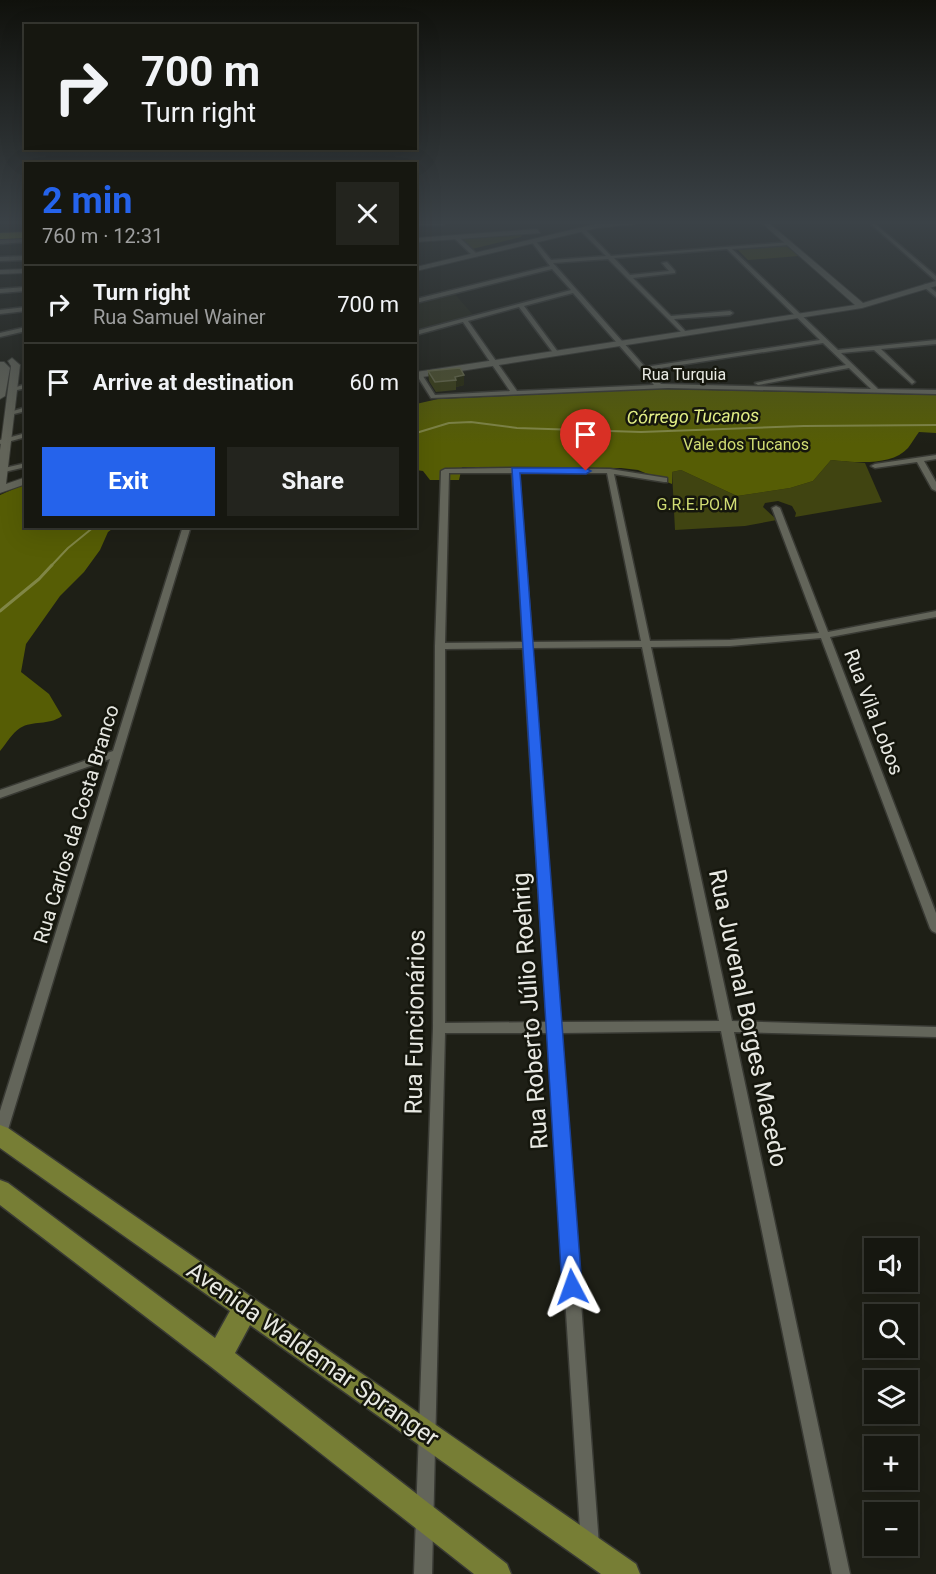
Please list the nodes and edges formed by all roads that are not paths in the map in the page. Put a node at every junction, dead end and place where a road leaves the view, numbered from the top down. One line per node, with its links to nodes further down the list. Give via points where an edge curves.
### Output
1 (549, 297): 7 (street)
2 (580, 297): 21 (street)
3 (649, 297): 13 (street)
4 (780, 297): 12 (street)
5 (852, 297): 8 (street)
6 (889, 297): 8 (street)
7 (520, 305): 14 (street); 24 (street)
8 (862, 306): 12 (street)
9 (24, 309): 10 (street)
10 (0, 312)
11 (730, 313): 13 (street)
12 (799, 316): 17 (street); 19 (street)
13 (669, 318): 17 (street)
14 (464, 320): 16 (street); 26 (street)
15 (24, 329): 18 (street)
16 (417, 333)
17 (684, 333): 21 (street)
18 (0, 335)
19 (824, 341): 23 (street); 29 (street)
20 (936, 342): 22 (street)
21 (621, 343): 24 (street); 29 (street)
22 (876, 348): 23 (street); 31 (street)
23 (835, 352): 28 (street)
24 (556, 353): 26 (street)
25 (24, 359): 27 (street)
26 (492, 363): 30 (street); 37 (street)
27 (8, 365): 35 (street); 39 (street)
28 (850, 366): 34 (street); 36 (street)
29 (644, 369): 33 (street)
30 (417, 374): 37 (street, Rua Turquia, via 433,397)
31 (912, 382)
32 (24, 386): 35 (street)
33 (660, 387): 34 (street, Rua Turquia); 37 (street, Rua Turquia)
34 (743, 387): 36 (street, Rua Turquia)
35 (13, 389): 41 (street)
36 (877, 391): 38 (street, Rua Turquia)
37 (514, 392)
38 (936, 392)
39 (0, 396)
40 (24, 410): 41 (street)
41 (10, 413): 43 (street)
42 (24, 436): 43 (street)
43 (3, 441): 49 (street)
44 (936, 457): 45 (street)
45 (919, 459): 47 (street); 54 (street)
46 (24, 466): 49 (street)
47 (875, 466)
48 (515, 470): 50 (street); 59 (street, Rua Funcionários, via 445,471); 60 (street, Rua Roberto Júlio Roehrig)
49 (2, 471): 53 (street)
50 (610, 471): 51 (street); 61 (street, Rua Juvenal Borges Macedo)
51 (664, 480)
52 (24, 481): 53 (street)
53 (0, 489)
54 (936, 489)
55 (776, 508): 58 (street, Rua Vila Lobos)
56 (186, 528): 62 (street, Rua Carlos da Costa Branco)
57 (936, 614): 58 (street)
58 (825, 634): 61 (street); 64 (street, Rua Vila Lobos)
59 (440, 646): 60 (street); 67 (street, Rua Funcionários)
60 (527, 646): 61 (street); 65 (street, Rua Roberto Júlio Roehrig)
61 (647, 646): 66 (street, Rua Juvenal Borges Macedo)
62 (117, 753): 63 (street); 69 (street, Rua Carlos da Costa Branco)
63 (0, 794)
64 (936, 927)
65 (553, 1026): 66 (street); 67 (street); 75 (street, Rua Roberto Júlio Roehrig)
66 (727, 1026): 68 (street); 79 (street, Rua Juvenal Borges Macedo)
67 (439, 1028): 73 (street, Rua Funcionários)
68 (936, 1032)
69 (0, 1134): 71 (main road, Avenida Waldemar Spranger)
70 (0, 1191): 72 (main road)
71 (246, 1309): 72 (main road); 73 (main road, Avenida Waldemar Spranger)
72 (219, 1357): 74 (main road)
73 (428, 1433): 74 (street, Rua Funcionários); 75 (main road, Avenida Waldemar Spranger)
74 (425, 1516): 76 (street, Rua Funcionários); 77 (main road)
75 (590, 1548): 78 (main road, Avenida Waldemar Spranger)
76 (423, 1574)
77 (497, 1574)
78 (626, 1574)
79 (841, 1574)

